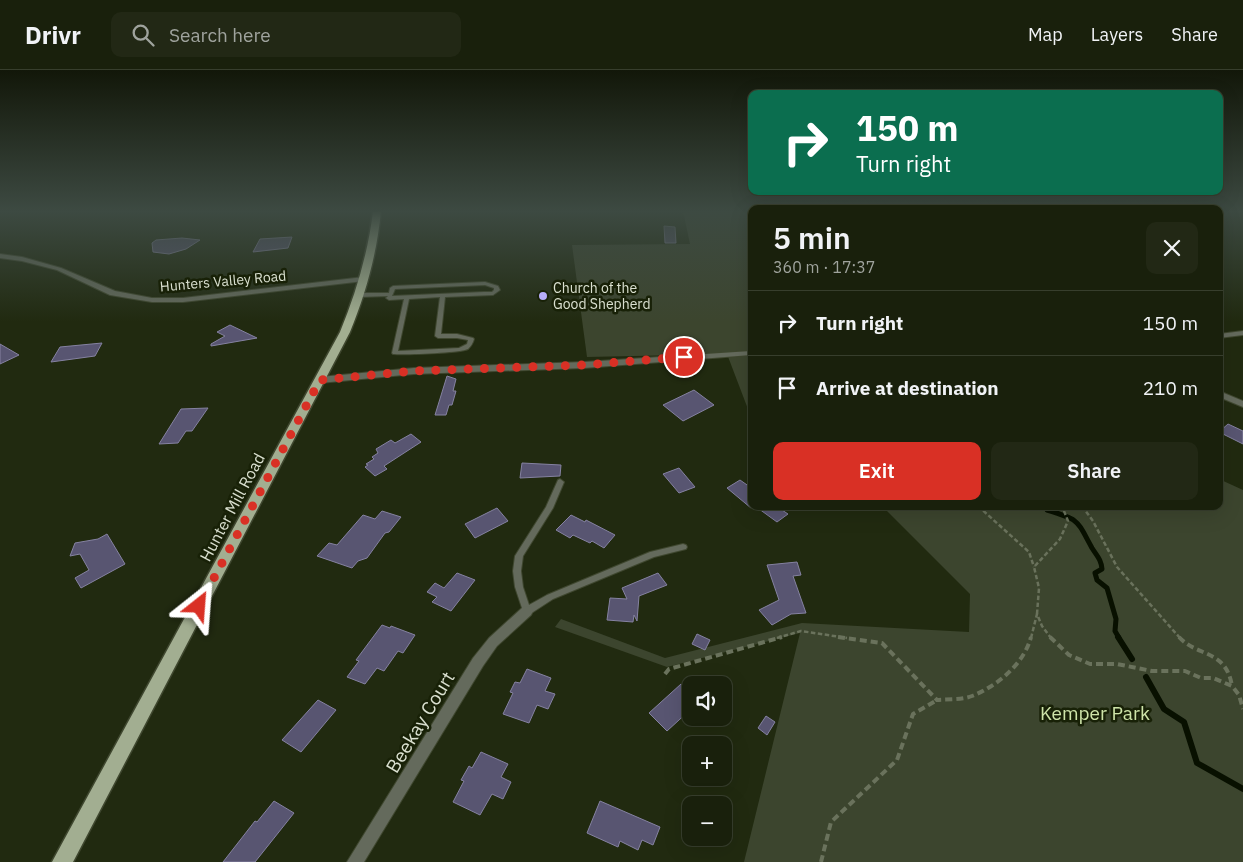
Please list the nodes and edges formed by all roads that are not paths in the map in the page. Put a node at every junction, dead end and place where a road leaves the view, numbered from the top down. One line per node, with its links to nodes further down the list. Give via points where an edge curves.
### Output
1 (371, 248): 3 (main road, Hunter Mill Road)
2 (0, 256): 3 (street, Hunters Valley Road, via 59,269 119,294 152,300 183,300)
3 (364, 279): 5 (main road, Hunter Mill Road)
4 (390, 294): 5 (lane); 6 (lane, via 392,288 485,283 496,286 493,293); 7 (lane, via 389,298)
5 (359, 295): 11 (main road, Hunter Mill Road, via 345,332)
6 (443, 296): 7 (lane); 7 (lane, via 438,336 467,337 471,339 470,344 459,350 395,353)
7 (407, 297)
8 (1243, 332): 9 (street)
9 (1223, 335)
10 (748, 352): 11 (street, via 584,365 414,371)
11 (320, 380): 17 (main road, Hunter Mill Road)
12 (1223, 396): 13 (street)
13 (1243, 404)
14 (560, 482): 16 (lane, via 549,508 519,556 516,571)
15 (683, 547): 16 (lane, via 653,554 550,597)
16 (528, 611): 18 (street, Beekay Court, via 498,636 478,662)
17 (62, 862)
18 (355, 862)

